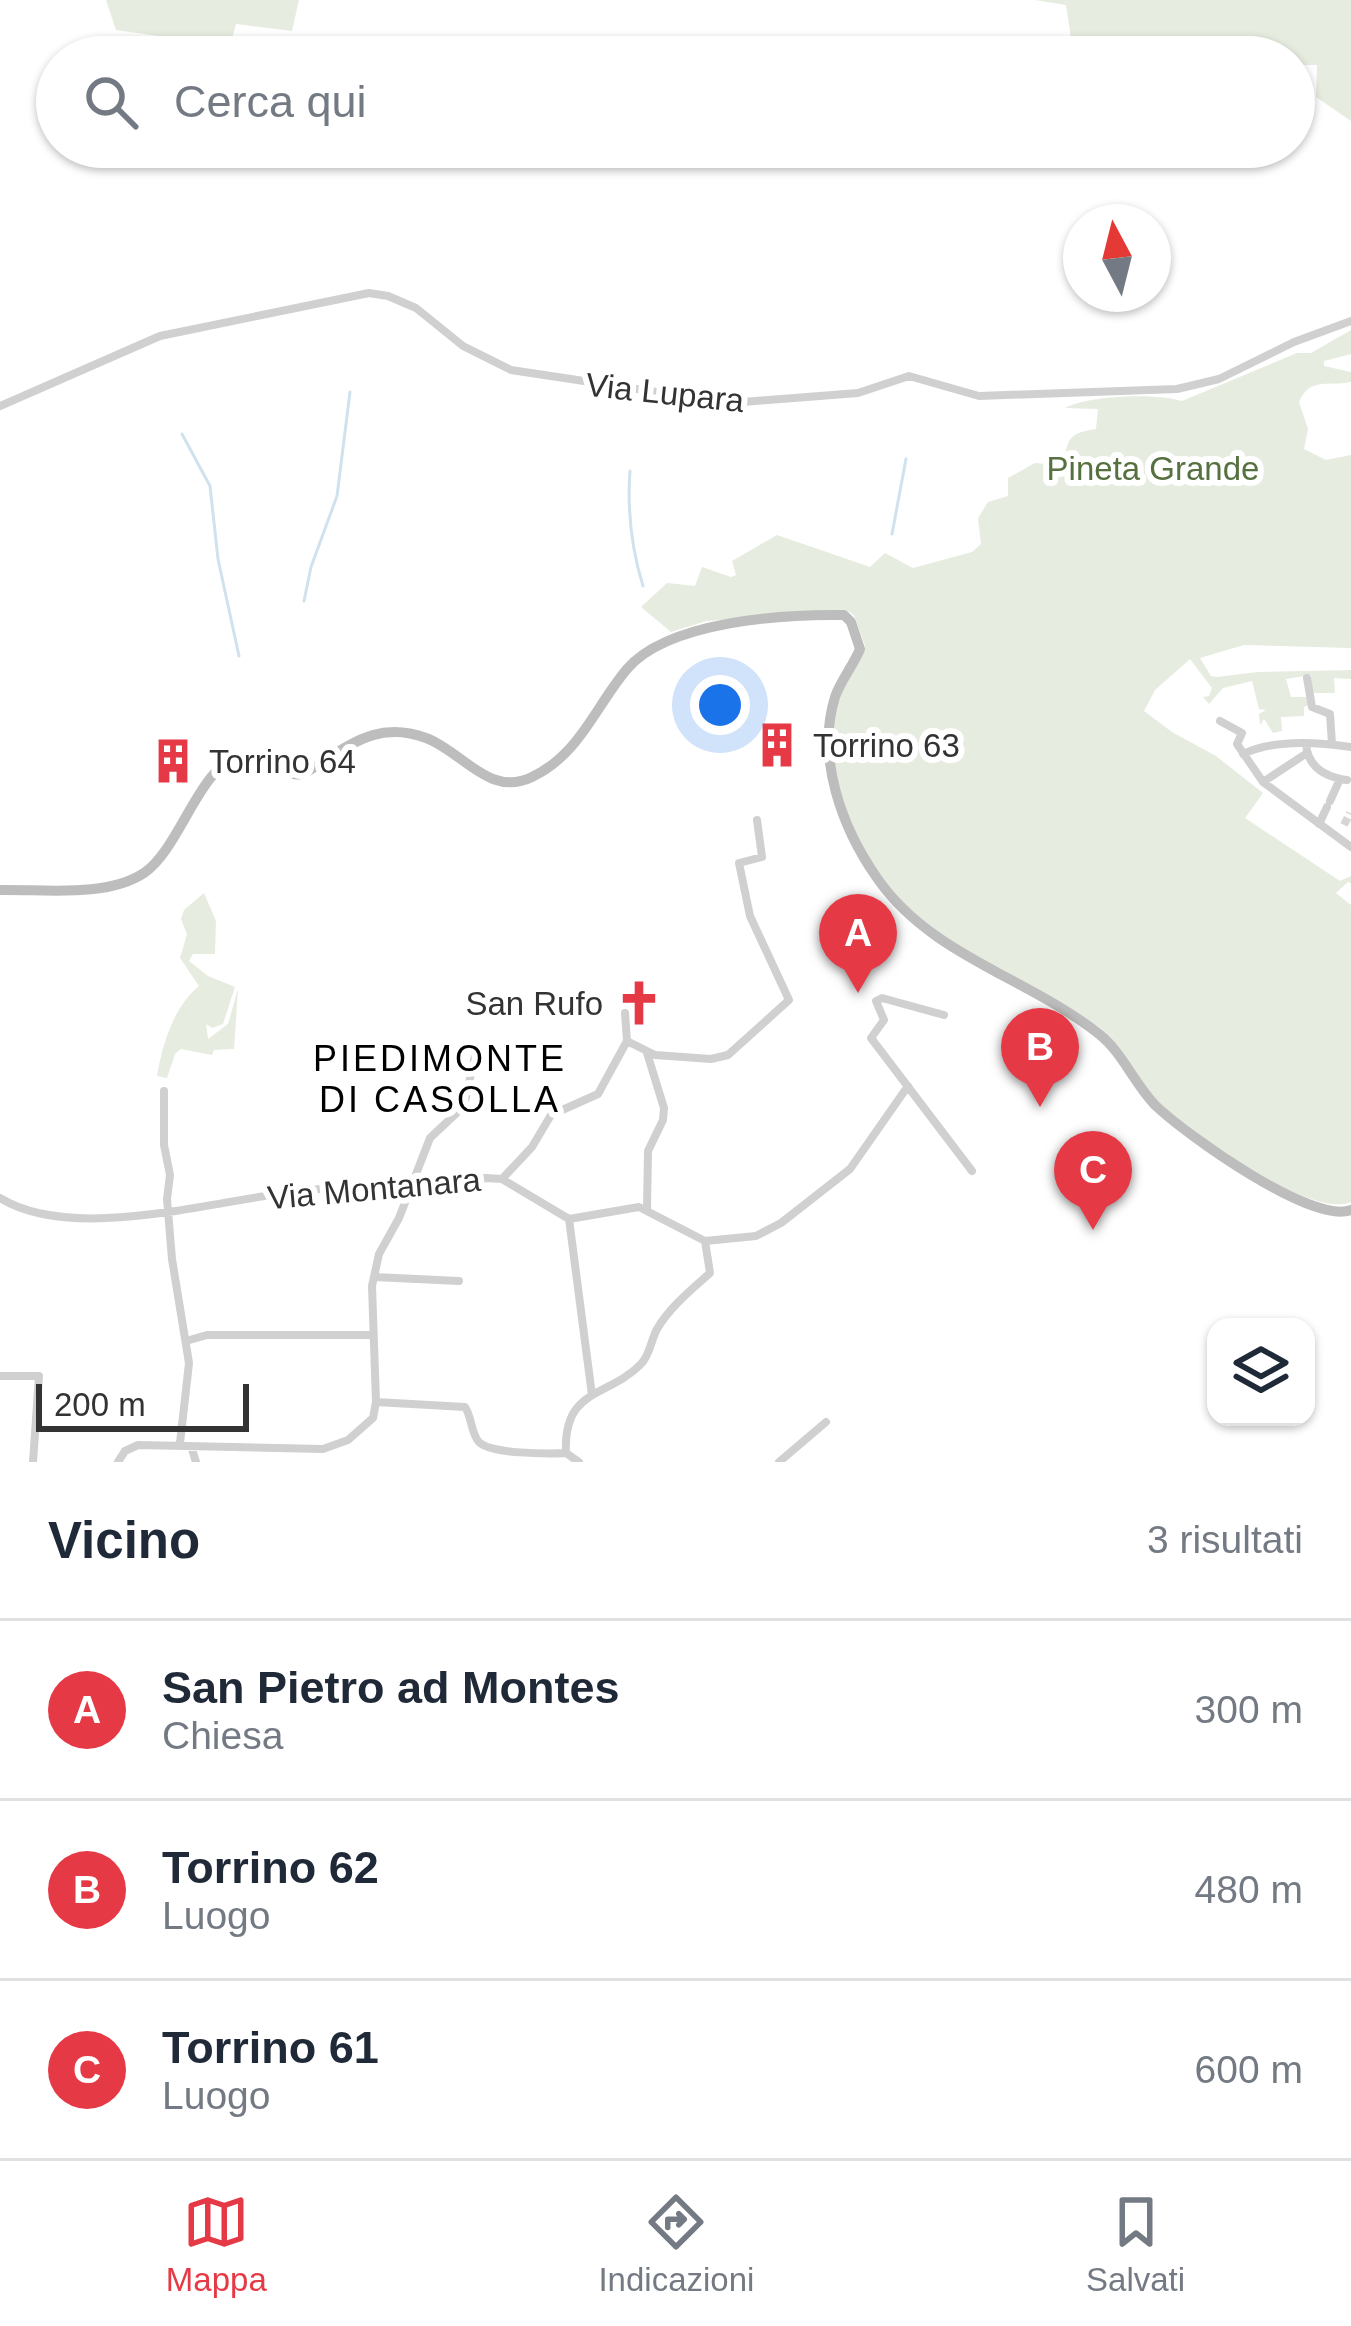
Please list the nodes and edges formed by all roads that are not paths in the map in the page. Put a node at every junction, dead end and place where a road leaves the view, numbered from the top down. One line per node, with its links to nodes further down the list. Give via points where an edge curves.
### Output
1 (1351, 321): 2 (street, Via Lupara, via 1177,389 979,396 909,376 858,392 730,403 511,370 463,346 416,308 369,292 160,336)
2 (0, 406)
3 (1307, 678): 5 (street, via 1312,706 1330,715)
4 (1220, 722): 8 (street, via 1241,731)
5 (1332, 744): 6 (street); 7 (street)
6 (1351, 747)
7 (1306, 748): 8 (street); 9 (street); 11 (street, via 1315,766 1344,780)
8 (1244, 754): 9 (street)
9 (1263, 782): 11 (street)
10 (757, 820): 20 (street, via 762,857 739,863 750,916 789,1000 728,1055)
11 (1319, 824): 13 (street)
12 (1344, 824): 13 (street)
13 (1336, 838): 14 (street)
14 (1351, 847)
15 (0, 890): 28 (street, via 120,884 144,873 218,769 239,757 299,774 369,734 396,730 429,739 494,781 524,780 572,749 629,667 669,640 713,626 844,615 860,649 832,704 830,767 875,875 904,912 1097,1032 1179,1126 1313,1207)
16 (625, 1012): 18 (street)
17 (944, 1015): 21 (street, via 876,1001 884,1016 872,1041)
18 (627, 1041): 20 (street); 24 (street, via 598,1094 551,1115)
19 (476, 1051): 25 (street, via 464,1106 430,1138)
20 (646, 1053): 27 (street, via 664,1108 647,1151)
21 (908, 1086): 23 (street); 31 (street, via 850,1169 781,1223 742,1239)
22 (164, 1091): 29 (street)
23 (972, 1171)
24 (502, 1179): 25 (street, Via Montanara); 30 (street, Via Montanara)
25 (412, 1182): 29 (street, Via Montanara); 32 (street)
26 (0, 1198): 29 (street, Via Montanara, via 70,1218)
27 (647, 1209): 30 (street); 31 (street)
28 (1351, 1210)
29 (168, 1211): 35 (street)
30 (569, 1219): 37 (street)
31 (705, 1241): 37 (street, via 710,1273 660,1324 641,1364)
32 (374, 1276): 33 (street); 34 (street)
33 (459, 1281)
34 (373, 1335): 35 (street); 38 (street)
35 (186, 1341): 40 (street)
36 (0, 1376): 43 (street, via 39,1376)
37 (592, 1395): 42 (street, via 568,1423)
38 (376, 1402): 41 (street, via 367,1427); 42 (street, via 465,1407 483,1445)
39 (826, 1422): 48 (street)
40 (185, 1444): 41 (street); 44 (street, via 131,1447); 45 (street)
41 (328, 1448): 46 (street)
42 (566, 1453): 47 (street)
43 (34, 1462)
44 (118, 1462)
45 (196, 1462)
46 (325, 1462)
47 (579, 1462)
48 (779, 1462)

